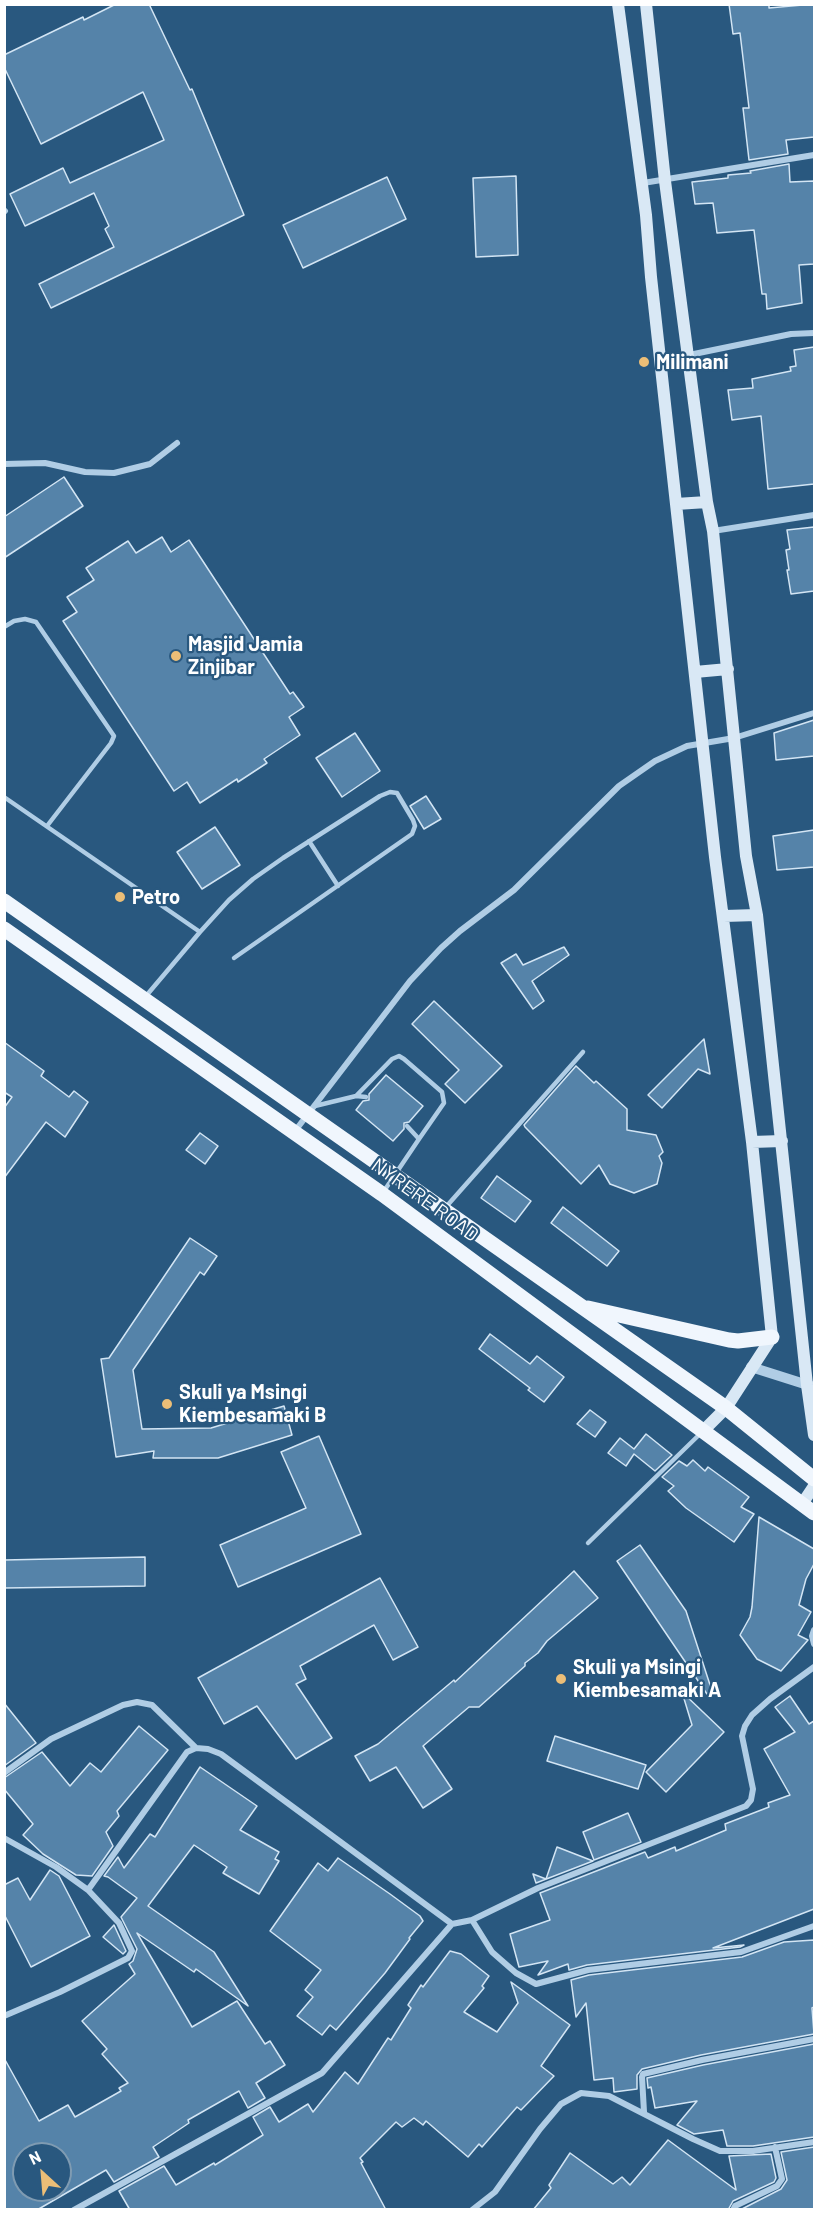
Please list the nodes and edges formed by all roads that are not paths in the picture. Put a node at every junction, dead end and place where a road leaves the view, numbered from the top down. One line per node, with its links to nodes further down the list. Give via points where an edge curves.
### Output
1 (618, 4): 5 (main road)
2 (646, 4): 4 (main road)
3 (814, 154): 4 (street)
4 (665, 181): 5 (street); 7 (main road)
5 (643, 183): 11 (main road)
6 (814, 333): 7 (street, via 790,334)
7 (689, 355): 10 (main road)
8 (177, 443): 9 (street, via 150,464 114,473 85,472 45,463)
9 (4, 464)
10 (707, 502): 11 (main road); 13 (main road)
11 (676, 504): 16 (main road)
12 (814, 514): 13 (street)
13 (713, 531): 15 (main road)
14 (4, 627): 21 (lane, via 25,619 36,622 114,736)
15 (728, 669): 16 (main road); 18 (main road)
16 (695, 672): 19 (main road)
17 (814, 713): 18 (street)
18 (734, 738): 19 (street); 25 (main road, via 746,856)
19 (703, 742): 26 (main road); 34 (street, via 665,755 630,777 514,890 441,948 410,981)
20 (4, 797): 21 (lane)
21 (47, 826): 28 (lane)
22 (309, 841): 23 (lane); 23 (lane, via 380,796 397,793 413,820 412,834); 28 (lane, via 253,879)
23 (338, 886): 29 (lane)
24 (4, 901): 30 (main road, NYRERE ROAD)
25 (757, 915): 26 (main road); 38 (main road)
26 (724, 916): 39 (main road)
27 (4, 929): 36 (main road, NYRERE ROAD)
28 (200, 932): 30 (lane)
29 (234, 958)
30 (145, 998): 34 (main road, NYRERE ROAD)
31 (583, 1052): 42 (lane)
32 (356, 1096): 33 (lane); 34 (lane); 37 (lane, via 392,1059 404,1059 442,1092 444,1103)
33 (366, 1097)
34 (310, 1109): 36 (street); 40 (main road, NYRERE ROAD)
35 (406, 1126): 37 (lane)
36 (294, 1133): 41 (main road, NYRERE ROAD)
37 (419, 1139): 40 (lane)
38 (782, 1141): 39 (main road); 46 (main road)
39 (752, 1142): 44 (main road)
40 (395, 1175): 41 (lane); 42 (main road, NYRERE ROAD)
41 (382, 1194): 48 (main road, NYRERE ROAD)
42 (443, 1210): 43 (main road, NYRERE ROAD)
43 (580, 1306): 44 (main road, via 729,1340); 47 (main road, NYRERE ROAD)
44 (772, 1337): 45 (main road)
45 (751, 1367): 46 (street); 47 (main road)
46 (811, 1386): 49 (main road)
47 (726, 1408): 48 (main road); 50 (main road, NYRERE ROAD)
48 (704, 1430): 52 (main road, NYRERE ROAD); 53 (lane)
49 (814, 1435)
50 (814, 1479)
51 (814, 1486): 52 (main road)
52 (808, 1508)
53 (588, 1543)
54 (814, 1630): 55 (street)
55 (814, 1644)
56 (814, 1667): 61 (street, via 770,1699 745,1726 742,1736 753,1789 746,1806 538,1888)
57 (196, 1748): 58 (street, via 152,1705 137,1702 51,1739); 60 (street, via 180,1761); 62 (street, via 221,1754)
58 (4, 1773)
59 (4, 1838): 60 (street)
60 (88, 1890): 64 (street, via 119,1923 132,1951 128,1958)
61 (472, 1920): 62 (street); 63 (street, via 492,1952 536,1984 588,1970 741,1952)
62 (452, 1924): 69 (street, via 322,2073)
63 (814, 1926)
64 (4, 2016)
65 (814, 2039): 66 (street, via 643,2074)
66 (644, 2112): 68 (street, via 720,2151); 70 (street, via 609,2096 581,2093 561,2104 495,2192)
67 (814, 2142): 68 (street)
68 (775, 2147): 71 (street, via 782,2179 777,2186)
69 (74, 2210)
70 (472, 2210)
71 (733, 2210)

